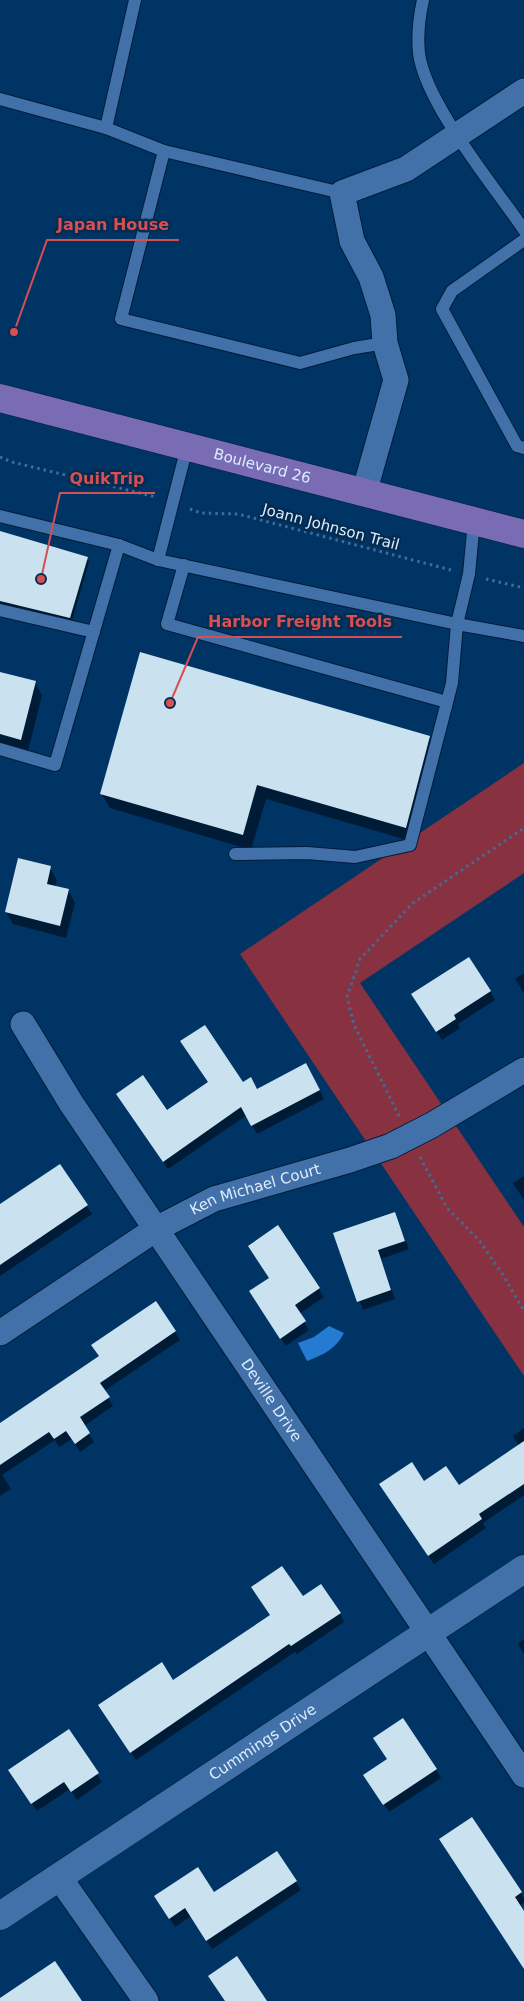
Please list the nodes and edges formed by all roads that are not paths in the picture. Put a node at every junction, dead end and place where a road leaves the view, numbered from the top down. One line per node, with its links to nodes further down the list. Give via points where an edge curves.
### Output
1 (135, 0): 5 (lane)
2 (423, 0): 6 (lane, via 417,30 419,55 430,89)
3 (524, 91): 6 (street)
4 (0, 99): 5 (lane)
5 (106, 128): 7 (lane)
6 (458, 135): 8 (street, via 406,169); 9 (lane)
7 (164, 151): 8 (lane); 10 (lane, via 122,319 300,363)
8 (342, 193): 10 (street, via 352,241 371,277 383,315)
9 (524, 231): 14 (lane, via 452,291 442,309 517,446)
10 (385, 343): 15 (street, via 396,380)
11 (0, 387): 12 (lane)
12 (13, 401): 13 (main road, Boulevard 26)
13 (187, 447): 15 (main road, Boulevard 26); 20 (lane)
14 (524, 448)
15 (364, 493): 17 (main road, Boulevard 26)
16 (0, 516): 19 (lane)
17 (474, 521): 18 (main road, Boulevard 26); 23 (lane, via 469,574)
18 (524, 534)
19 (119, 545): 20 (lane); 24 (lane)
20 (158, 560): 21 (lane)
21 (184, 565): 23 (lane); 26 (lane, via 167,624)
22 (0, 610): 24 (lane)
23 (457, 624): 25 (lane); 26 (lane)
24 (94, 632): 27 (lane, via 55,765)
25 (524, 636)
26 (448, 702): 28 (lane, via 410,845 354,857 308,853)
27 (0, 749)
28 (235, 854)
29 (23, 1024): 31 (street, Deville Drive, via 71,1103)
30 (524, 1070): 31 (street, Ken Michael Court, via 391,1146 214,1198)
31 (156, 1229): 32 (street, Ken Michael Court); 34 (street, Deville Drive)
32 (0, 1333)
33 (524, 1568): 34 (street, Cummings Drive)
34 (428, 1632): 35 (street, Deville Drive); 36 (street, Cummings Drive)
35 (524, 1775)
36 (59, 1877): 37 (street, Cummings Drive); 38 (street)
37 (0, 1916)
38 (146, 2001)

